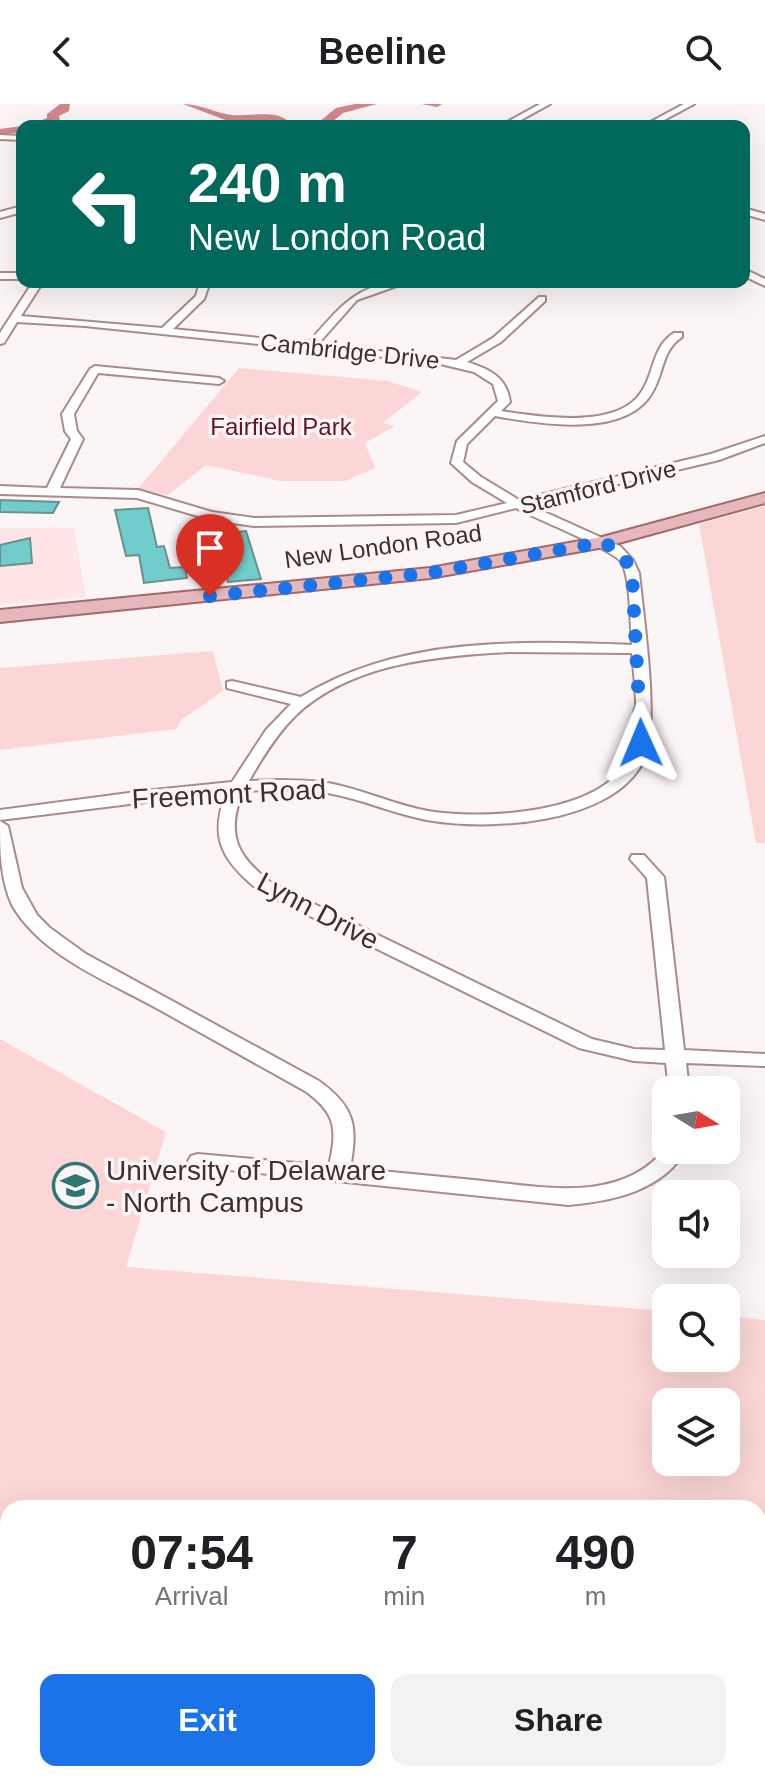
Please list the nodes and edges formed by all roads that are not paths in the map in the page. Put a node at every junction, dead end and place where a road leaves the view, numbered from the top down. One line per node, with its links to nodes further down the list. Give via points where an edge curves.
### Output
1 (546, 104): 3 (street)
2 (690, 104): 4 (street)
3 (515, 120)
4 (659, 120)
5 (34, 288): 9 (street)
6 (203, 288): 10 (street, via 201,297)
7 (385, 288): 13 (street, via 354,298)
8 (542, 299): 14 (street, via 497,340)
9 (14, 319): 10 (street, Cambridge Drive); 12 (street)
10 (165, 331): 13 (street, Cambridge Drive)
11 (678, 335): 16 (street, via 665,344 646,397 630,409 569,421)
12 (0, 341)
13 (311, 346): 14 (street, Cambridge Drive)
14 (458, 363): 16 (street, Cambridge Drive, via 486,373 502,387 504,402)
15 (219, 381): 19 (street, via 95,369 68,414 77,439)
16 (495, 413): 22 (street, via 461,443 457,463 472,477)
17 (765, 439): 22 (street, Stamford Drive, via 715,457)
18 (0, 490): 19 (street, Stamford Drive)
19 (52, 491): 22 (street, Stamford Drive, via 138,494 223,519 273,523 456,519)
20 (765, 491): 23 (main road, New London Road)
21 (765, 498): 23 (main road, New London Road)
22 (526, 505): 23 (street, via 573,532)
23 (598, 539): 24 (main road, New London Road, via 323,580); 25 (main road, New London Road, via 405,576); 26 (street, Freemont Road, via 631,567)
24 (0, 609)
25 (0, 616)
26 (638, 649): 28 (street, Lynn Drive, via 502,648 416,658 354,675); 29 (street, Freemont Road, via 642,736 637,758 617,783 577,804 524,817 470,820 424,815 327,786)
27 (232, 685): 28 (street)
28 (302, 702): 29 (street, Lynn Drive, via 274,730)
29 (238, 788): 30 (street, Freemont Road); 33 (street, Lynn Drive, via 224,823 227,845 241,868 267,888 569,1037 605,1050)
30 (0, 815)
31 (0, 826): 38 (street, via 15,898 47,937 335,1103 345,1134)
32 (638, 859): 33 (street, via 655,877)
33 (675, 1057): 34 (street, Lynn Drive); 35 (street)
34 (765, 1060)
35 (677, 1076)
36 (198, 1161): 38 (street)
37 (666, 1164): 38 (street, via 638,1182 584,1196)
38 (338, 1175)

